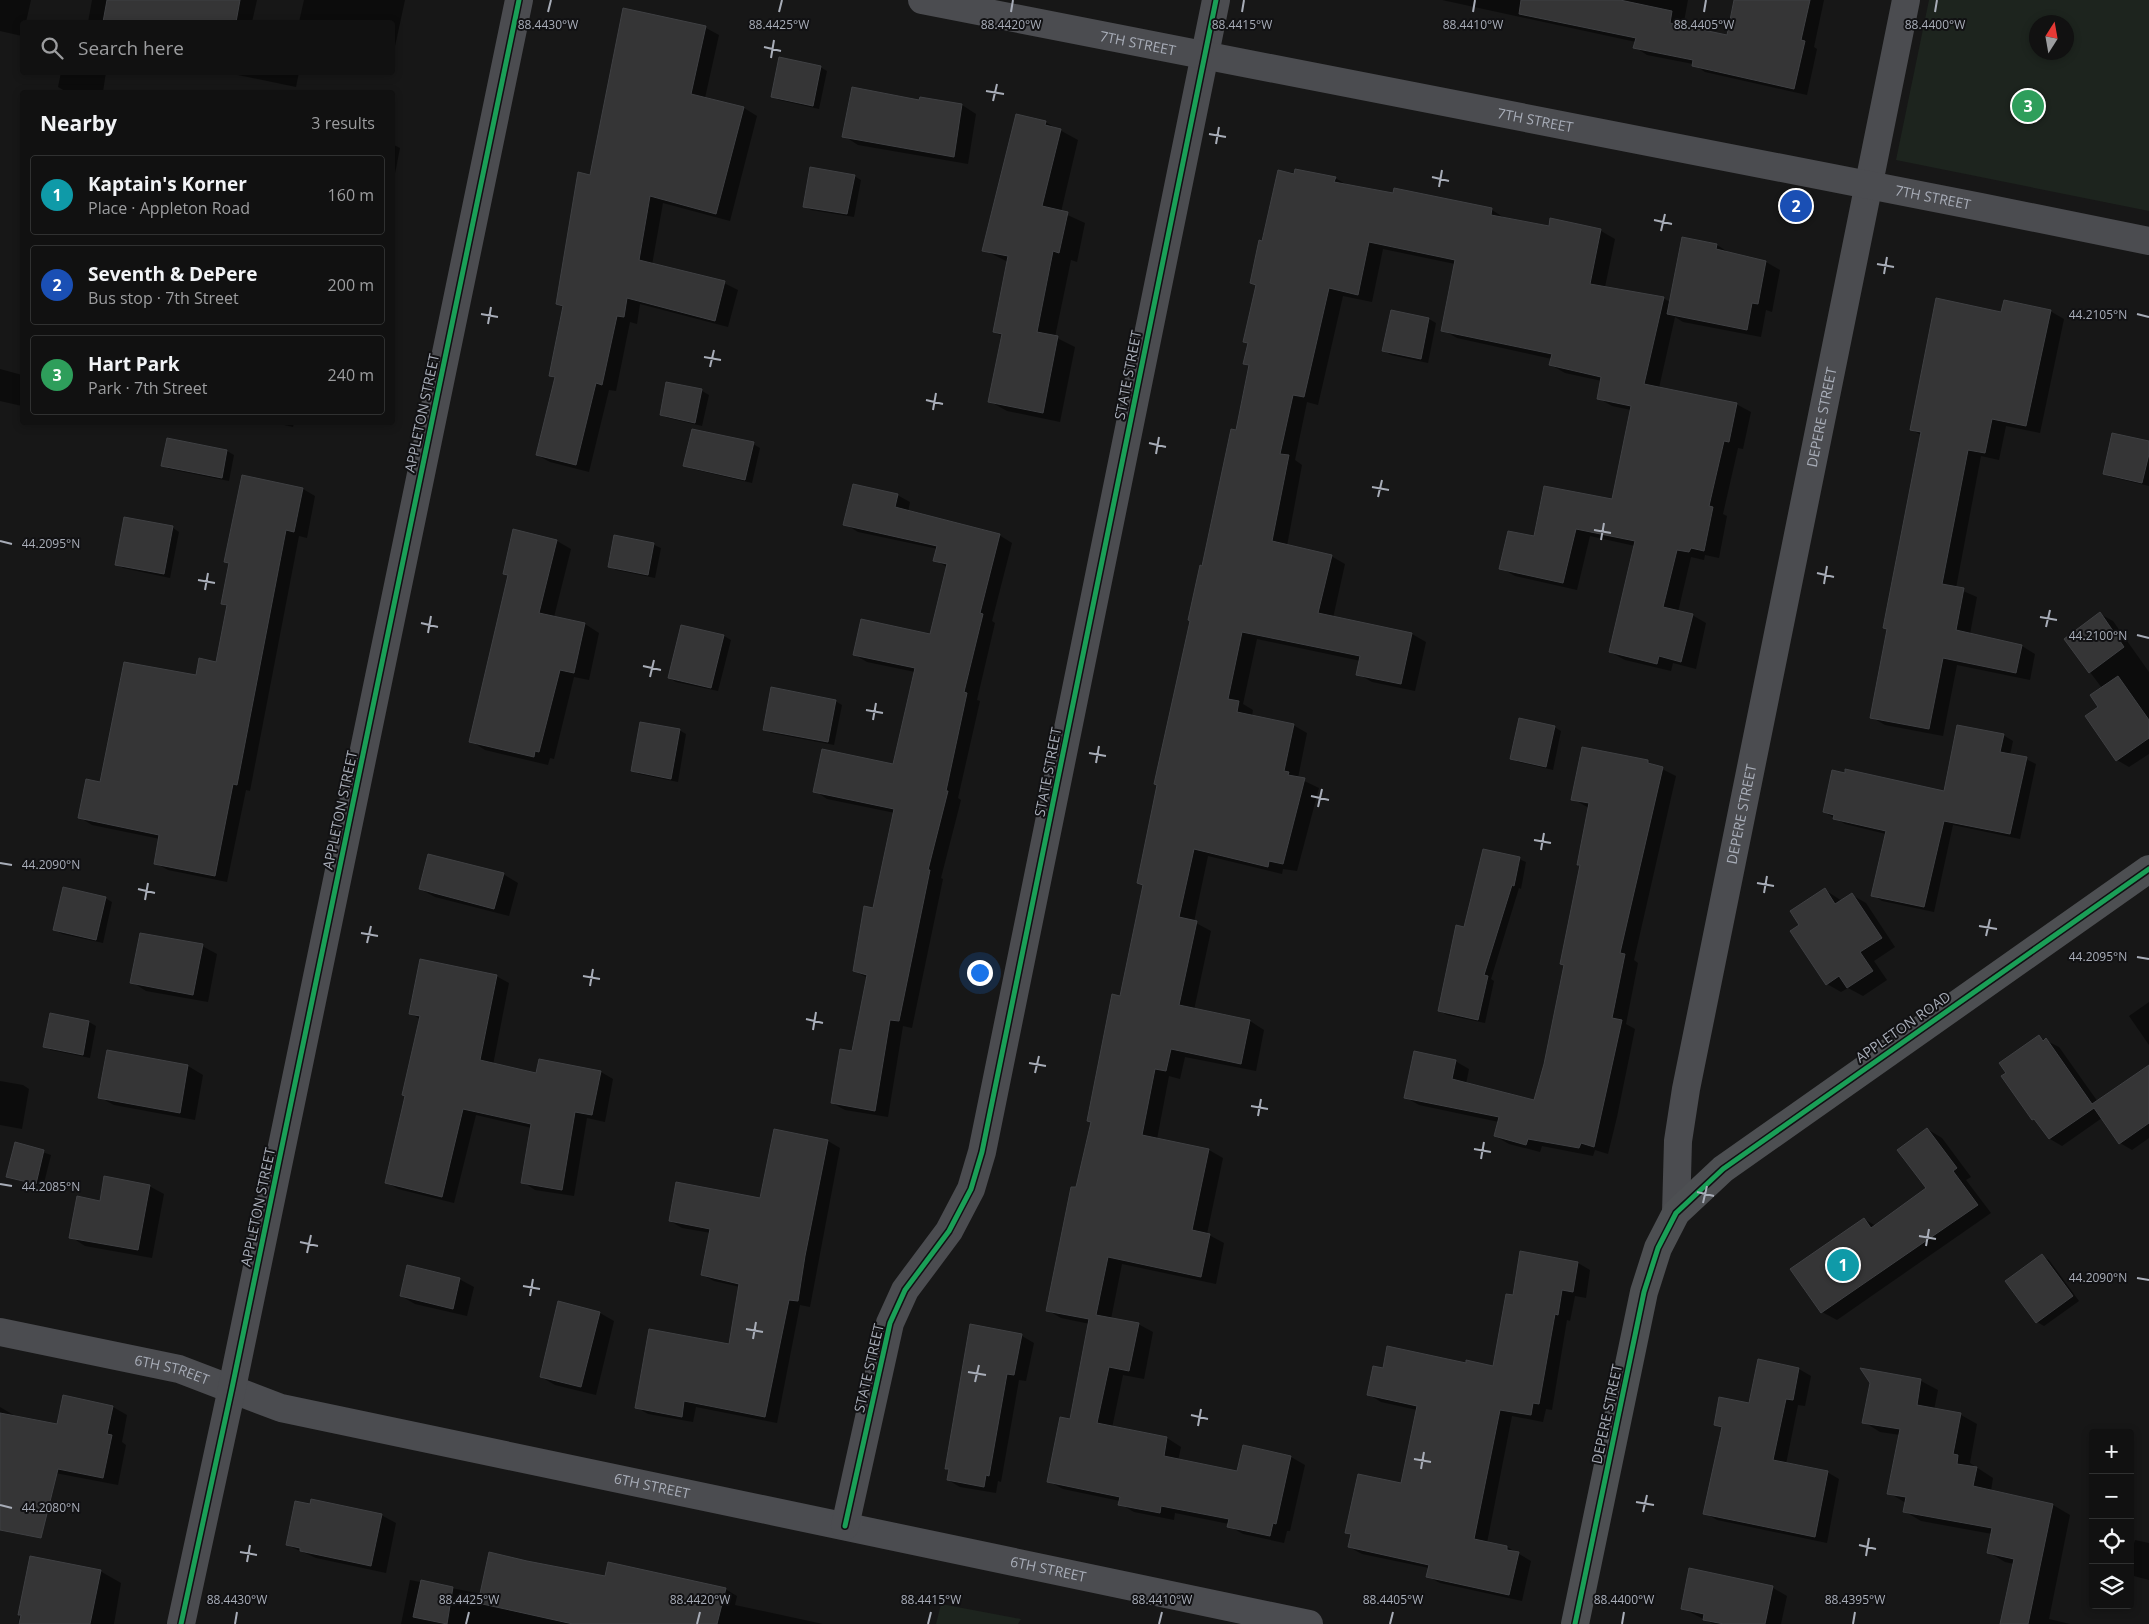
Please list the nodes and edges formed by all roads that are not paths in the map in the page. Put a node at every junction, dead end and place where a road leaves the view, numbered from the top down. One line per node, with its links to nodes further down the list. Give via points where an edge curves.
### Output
1 (519, 0): 11 (street, APPLETON STREET)
2 (922, 0): 5 (street, 7TH STREET)
3 (1216, 0): 5 (street, STATE STREET)
4 (1906, 0): 6 (street, DEPERE STREET)
5 (1204, 58): 6 (street, 7TH STREET); 12 (street, STATE STREET, via 982,1152 971,1189 949,1232 905,1290 890,1323)
6 (1869, 183): 7 (street, 7TH STREET); 9 (street, DEPERE STREET, via 1686,1090 1678,1141)
7 (2149, 241)
8 (2149, 869): 9 (main road, APPLETON ROAD, via 1722,1169)
9 (1676, 1213): 15 (main road, DEPERE STREET, via 1658,1248 1644,1292)
10 (0, 1332): 11 (street, 6TH STREET, via 179,1369)
11 (232, 1388): 12 (street, 6TH STREET, via 281,1408); 13 (street, APPLETON STREET)
12 (845, 1526): 14 (street, 6TH STREET)
13 (181, 1624)
14 (1309, 1624)
15 (1575, 1624)

